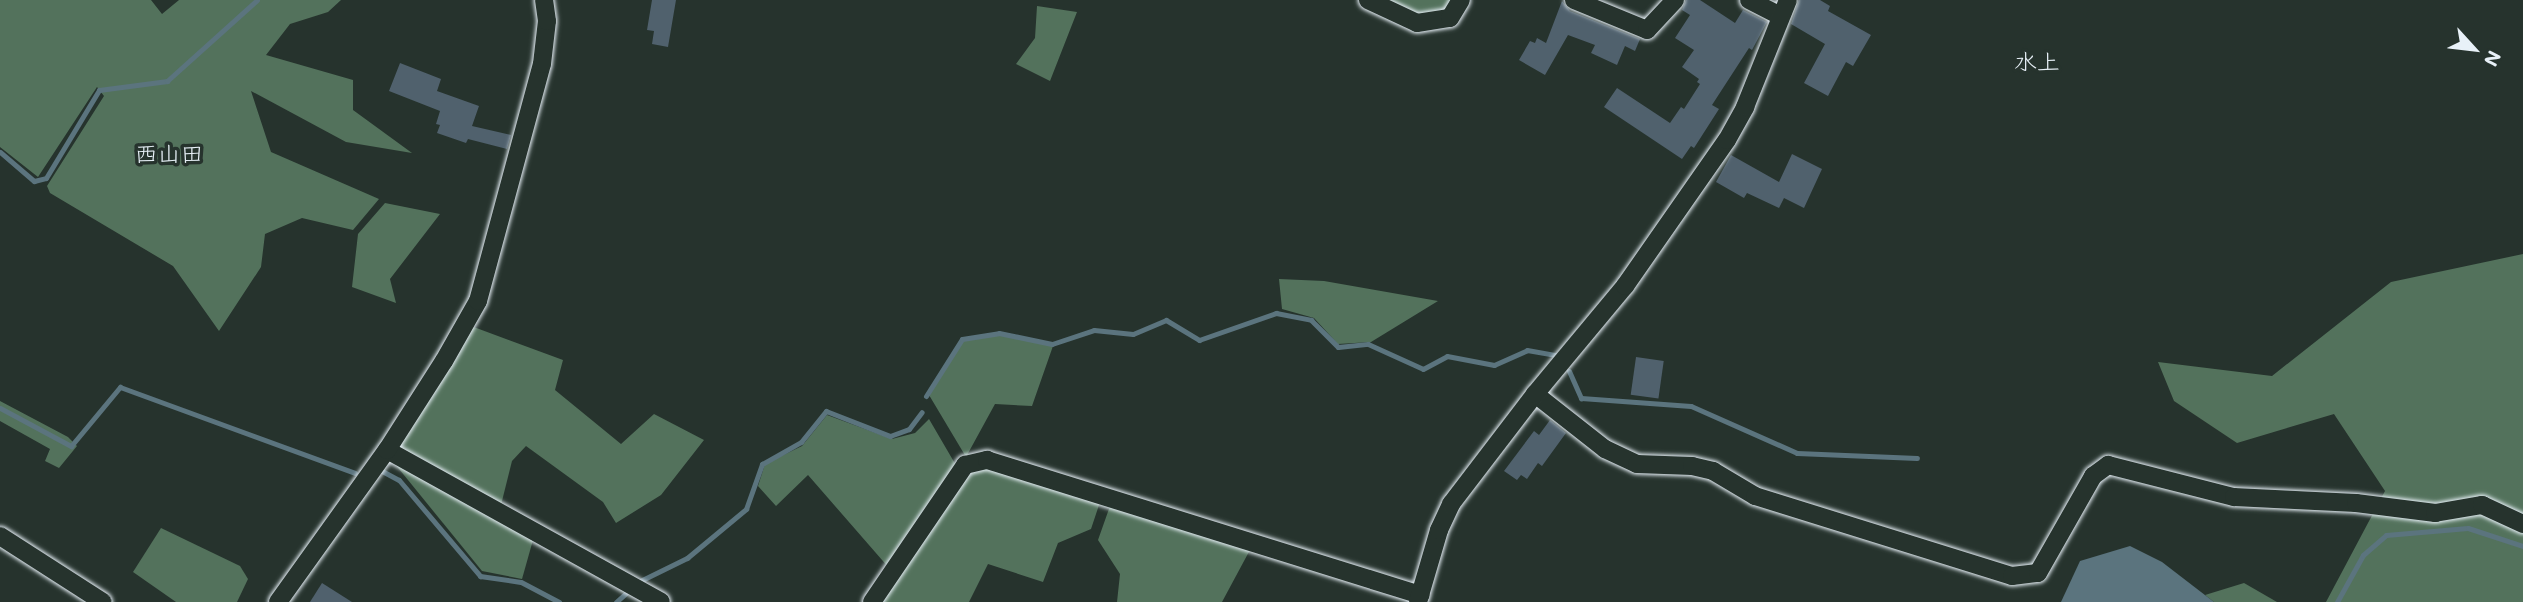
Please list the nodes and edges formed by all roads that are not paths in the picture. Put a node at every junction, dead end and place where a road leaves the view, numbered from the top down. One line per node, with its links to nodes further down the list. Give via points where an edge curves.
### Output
1 (544, 0): 9 (street, via 547,22 542,64 478,301)
2 (1367, 0): 3 (street, via 1417,23 1450,18)
3 (1461, 0)
4 (1574, 0): 5 (street, via 1647,30)
5 (1675, 0)
6 (1749, 0): 7 (street)
7 (1784, 8): 8 (street, via 1727,140 1625,286)
8 (1535, 394): 10 (street, via 1605,449 1637,464 1713,471 1755,496 2012,576 2038,573 2093,476 2108,465 2234,497 2356,503 2435,513 2482,505); 12 (street, via 1451,504)
9 (387, 450): 14 (street); 15 (street)
10 (2523, 524)
11 (0, 536): 13 (street)
12 (1419, 598): 16 (street, via 987,460 965,465)
13 (103, 602)
14 (278, 602)
15 (661, 602)
16 (872, 602)

